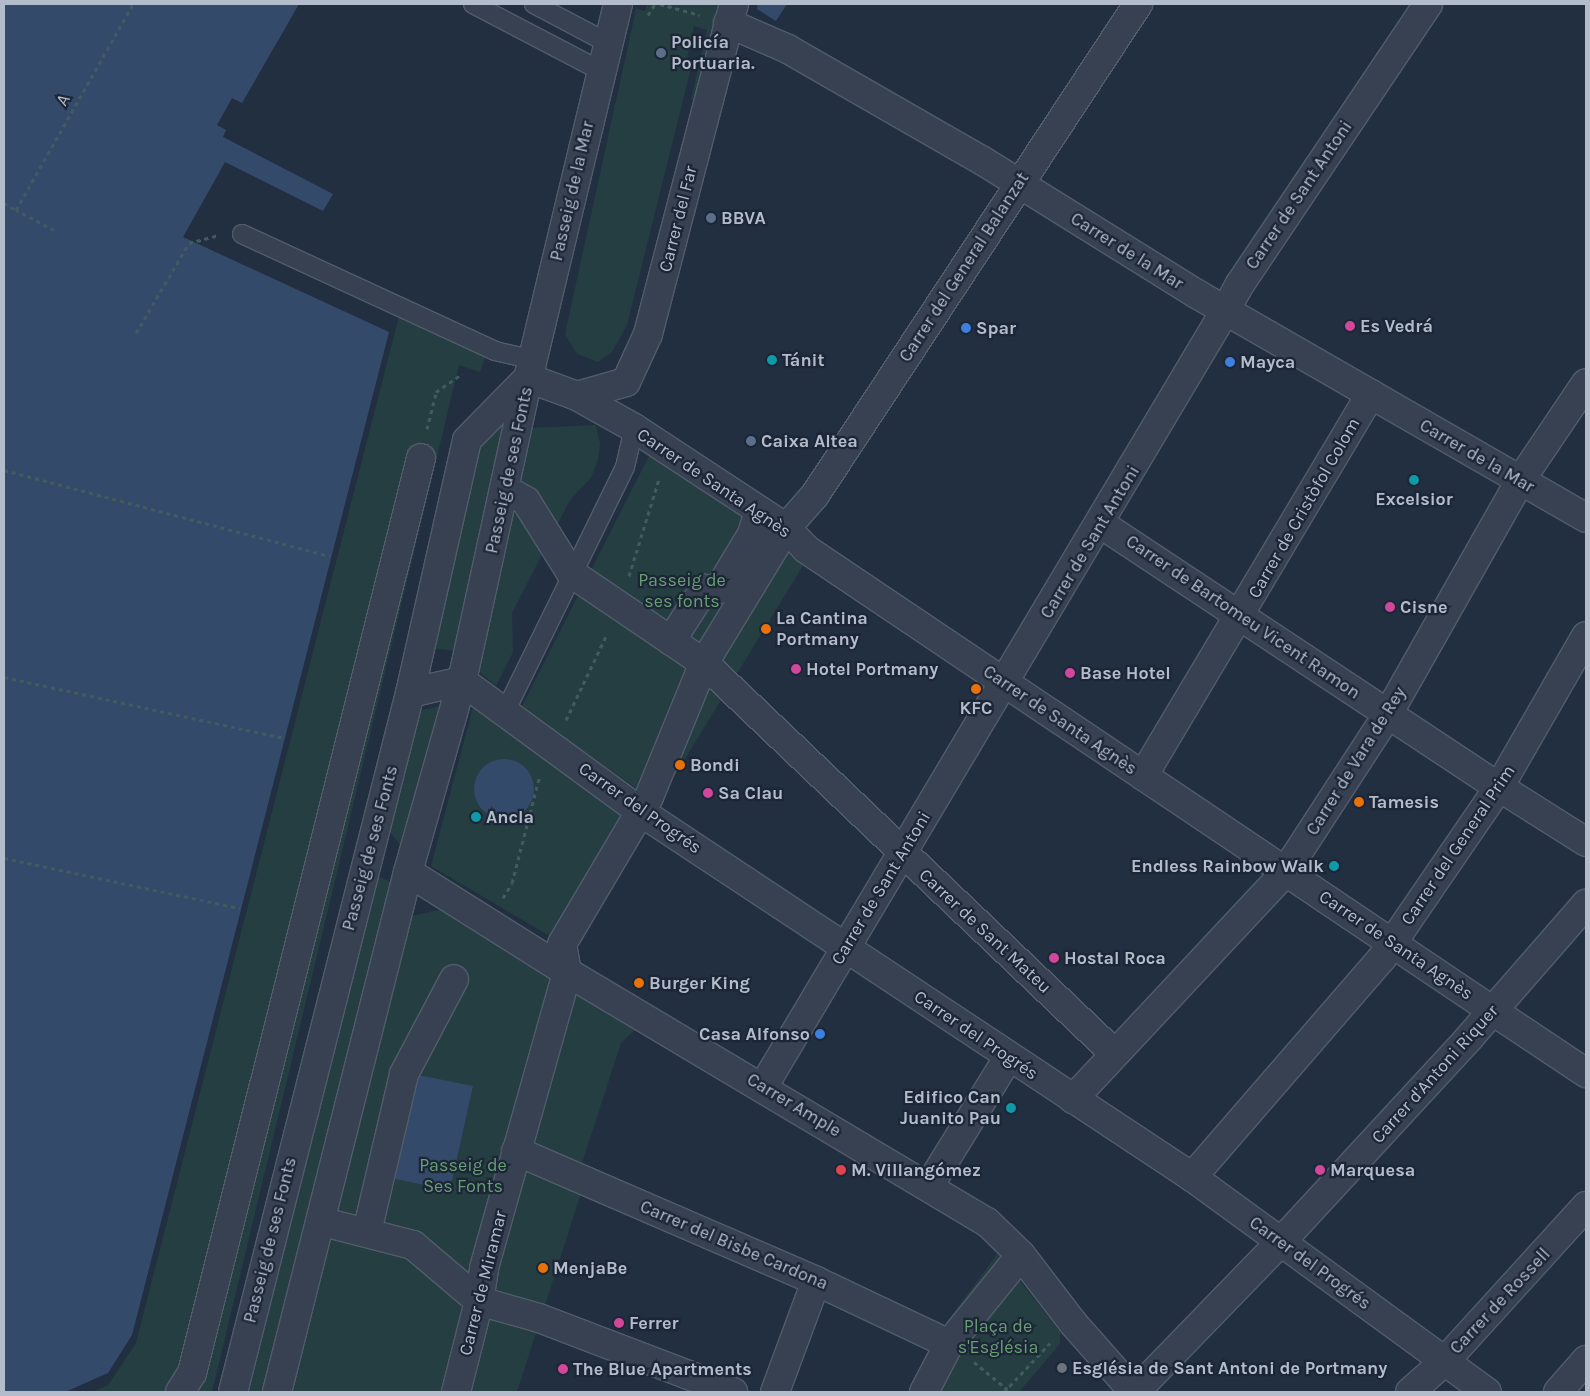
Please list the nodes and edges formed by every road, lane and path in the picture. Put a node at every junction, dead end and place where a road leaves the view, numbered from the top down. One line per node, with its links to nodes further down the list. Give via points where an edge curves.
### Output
1 (134, 4): 15 (path, A)
2 (473, 4): 12 (lane)
3 (534, 4): 11 (lane)
4 (618, 4): 11 (street, Passeig de la Mar)
5 (655, 4): 10 (path)
6 (660, 4): 9 (path)
7 (1138, 4): 13 (street, Carrer del General Balanzat)
8 (1428, 4): 18 (street, Carrer de Sant Antoni)
9 (731, 14): 13 (street, Carrer de la Mar); 22 (street, Carrer del Far, via 648,334)
10 (646, 18)
11 (608, 43): 12 (street, Passeig de la Mar)
12 (601, 71): 20 (street, Passeig de la Mar)
13 (1019, 182): 18 (street, Carrer de la Mar); 34 (street, Carrer del General Balanzat, via 815,495)
14 (4, 203): 15 (path)
15 (16, 210): 16 (path)
16 (54, 230)
17 (242, 234): 19 (path, via 212,235 189,243); 20 (lane)
18 (1225, 311): 24 (street, Carrer de la Mar); 33 (street, Carrer de Sant Antoni)
19 (136, 333)
20 (530, 369): 25 (street, Carrer de Santa Agnès); 42 (street, Passeig de ses Fonts); 44 (street, Passeig de ses Fonts, via 467,440)
21 (462, 374): 27 (path, via 436,392)
22 (626, 382): 25 (street); 26 (street)
23 (1586, 383): 29 (street, Carrer de Vara de Rey)
24 (1371, 394): 29 (street, Carrer de la Mar); 37 (street, Carrer de Cristòfol Colom)
25 (577, 396): 26 (street, Carrer de Santa Agnès)
26 (634, 428): 31 (street, Carrer de Santa Agnès); 36 (lane, via 625,467)
27 (420, 458): 84 (street, via 192,1373)
28 (4, 470): 35 (path)
29 (1520, 481): 32 (street, Carrer de la Mar); 46 (street, Carrer de Vara de Rey)
30 (514, 494): 36 (street, via 526,500)
31 (759, 512): 34 (street, Carrer de Santa Agnès); 39 (street, via 752,534 719,589 704,589)
32 (1586, 518)
33 (1101, 524): 37 (street, Carrer de Bartomeu Vicent Ramon); 43 (street, Carrer de Sant Antoni)
34 (786, 528): 40 (street); 43 (street, Carrer de Santa Agnès, via 806,549)
35 (330, 556)
36 (571, 573): 39 (street, Carrer de Sant Mateu); 45 (lane)
37 (1241, 614): 46 (street, Carrer de Bartomeu Vicent Ramon); 48 (street, Carrer de Cristòfol Colom)
38 (1586, 636): 49 (street, Carrer del General Prim)
39 (671, 641): 40 (street, Carrer de Sant Mateu)
40 (704, 663): 50 (street); 53 (street, Carrer de Sant Mateu)
41 (4, 677): 47 (path)
42 (462, 681): 44 (street); 45 (street, Carrer del Progrés); 56 (street, Passeig de ses Fonts)
43 (1006, 684): 48 (street, Carrer de Santa Agnès); 53 (street, Carrer de Sant Antoni)
44 (410, 692): 52 (street, Passeig de ses Fonts)
45 (505, 712): 50 (street, Carrer del Progrés)
46 (1388, 714): 49 (street, Carrer de Bartomeu Vicent Ramon); 55 (street, Carrer de Vara de Rey)
47 (283, 738)
48 (1143, 776): 55 (street, Carrer de Santa Agnès)
49 (1498, 787): 51 (street, Carrer de Bartomeu Vicent Ramon); 59 (street, Carrer del General Prim)
50 (641, 812): 60 (street, Carrer del Progrés); 61 (street, via 562,944)
51 (1586, 842)
52 (369, 849): 56 (street, Carrer Ample); 85 (street, Passeig de ses Fonts)
53 (902, 852): 60 (street, Carrer de Sant Antoni); 64 (street, Carrer de Sant Mateu)
54 (4, 858): 58 (path)
55 (1286, 871): 59 (street, Carrer de Santa Agnès); 64 (street, Carrer de Vara de Rey)
56 (408, 872): 61 (street, Carrer Ample); 86 (street, Passeig de ses Fonts)
57 (1586, 904): 63 (street, Carrer d'Antoni Riquer)
58 (240, 908)
59 (1393, 943): 63 (street, Carrer de Santa Agnès); 70 (street, Carrer del General Prim)
60 (846, 947): 65 (street, Carrer del Progrés); 67 (street, Carrer de Sant Antoni)
61 (567, 972): 67 (street, Carrer Ample); 69 (street, Carrer de Miramar)
62 (454, 979): 74 (street, via 404,1074)
63 (1493, 1011): 66 (street, Carrer de Santa Agnès); 75 (street, Carrer d'Antoni Riquer)
64 (1114, 1053): 68 (street, Carrer de Vara de Rey)
65 (1008, 1058): 68 (street, Carrer del Progrés); 71 (street)
66 (1586, 1073)
67 (763, 1087): 71 (street, Carrer Ample)
68 (1073, 1099): 70 (street, Carrer del Progrés)
69 (516, 1151): 77 (street, Carrer del Bisbe Cardona); 78 (street, Carrer de Miramar, via 484,1268)
70 (1192, 1177): 75 (street, Carrer del Progrés)
71 (929, 1186): 76 (street, Carrer Ample, via 987,1222)
72 (1586, 1206): 82 (street, Carrer de Rossell)
73 (331, 1224): 74 (street)
74 (367, 1232): 78 (street, via 413,1245)
75 (1281, 1242): 82 (street, Carrer del Progrés); 92 (street, Carrer d'Antoni Riquer)
76 (1021, 1255): 79 (street, Carrer Ample); 80 (street)
77 (816, 1281): 80 (street, Carrer del Bisbe Cardona); 89 (street)
78 (479, 1301): 87 (street, Carrer de Miramar); 88 (street, via 539,1318)
79 (1073, 1323): 83 (path); 92 (street, Carrer Ample)
80 (958, 1350): 83 (path); 90 (street)
81 (1586, 1360): 95 (street)
82 (1445, 1361): 93 (street, Carrer de Rossell); 94 (street, Carrer del Progrés)
83 (1007, 1389): 91 (path)
84 (180, 1392)
85 (233, 1392)
86 (277, 1392)
87 (456, 1392)
88 (734, 1392)
89 (775, 1392)
90 (924, 1392)
91 (1004, 1392)
92 (1134, 1392)
93 (1410, 1392)
94 (1487, 1392)
95 (1558, 1392)

